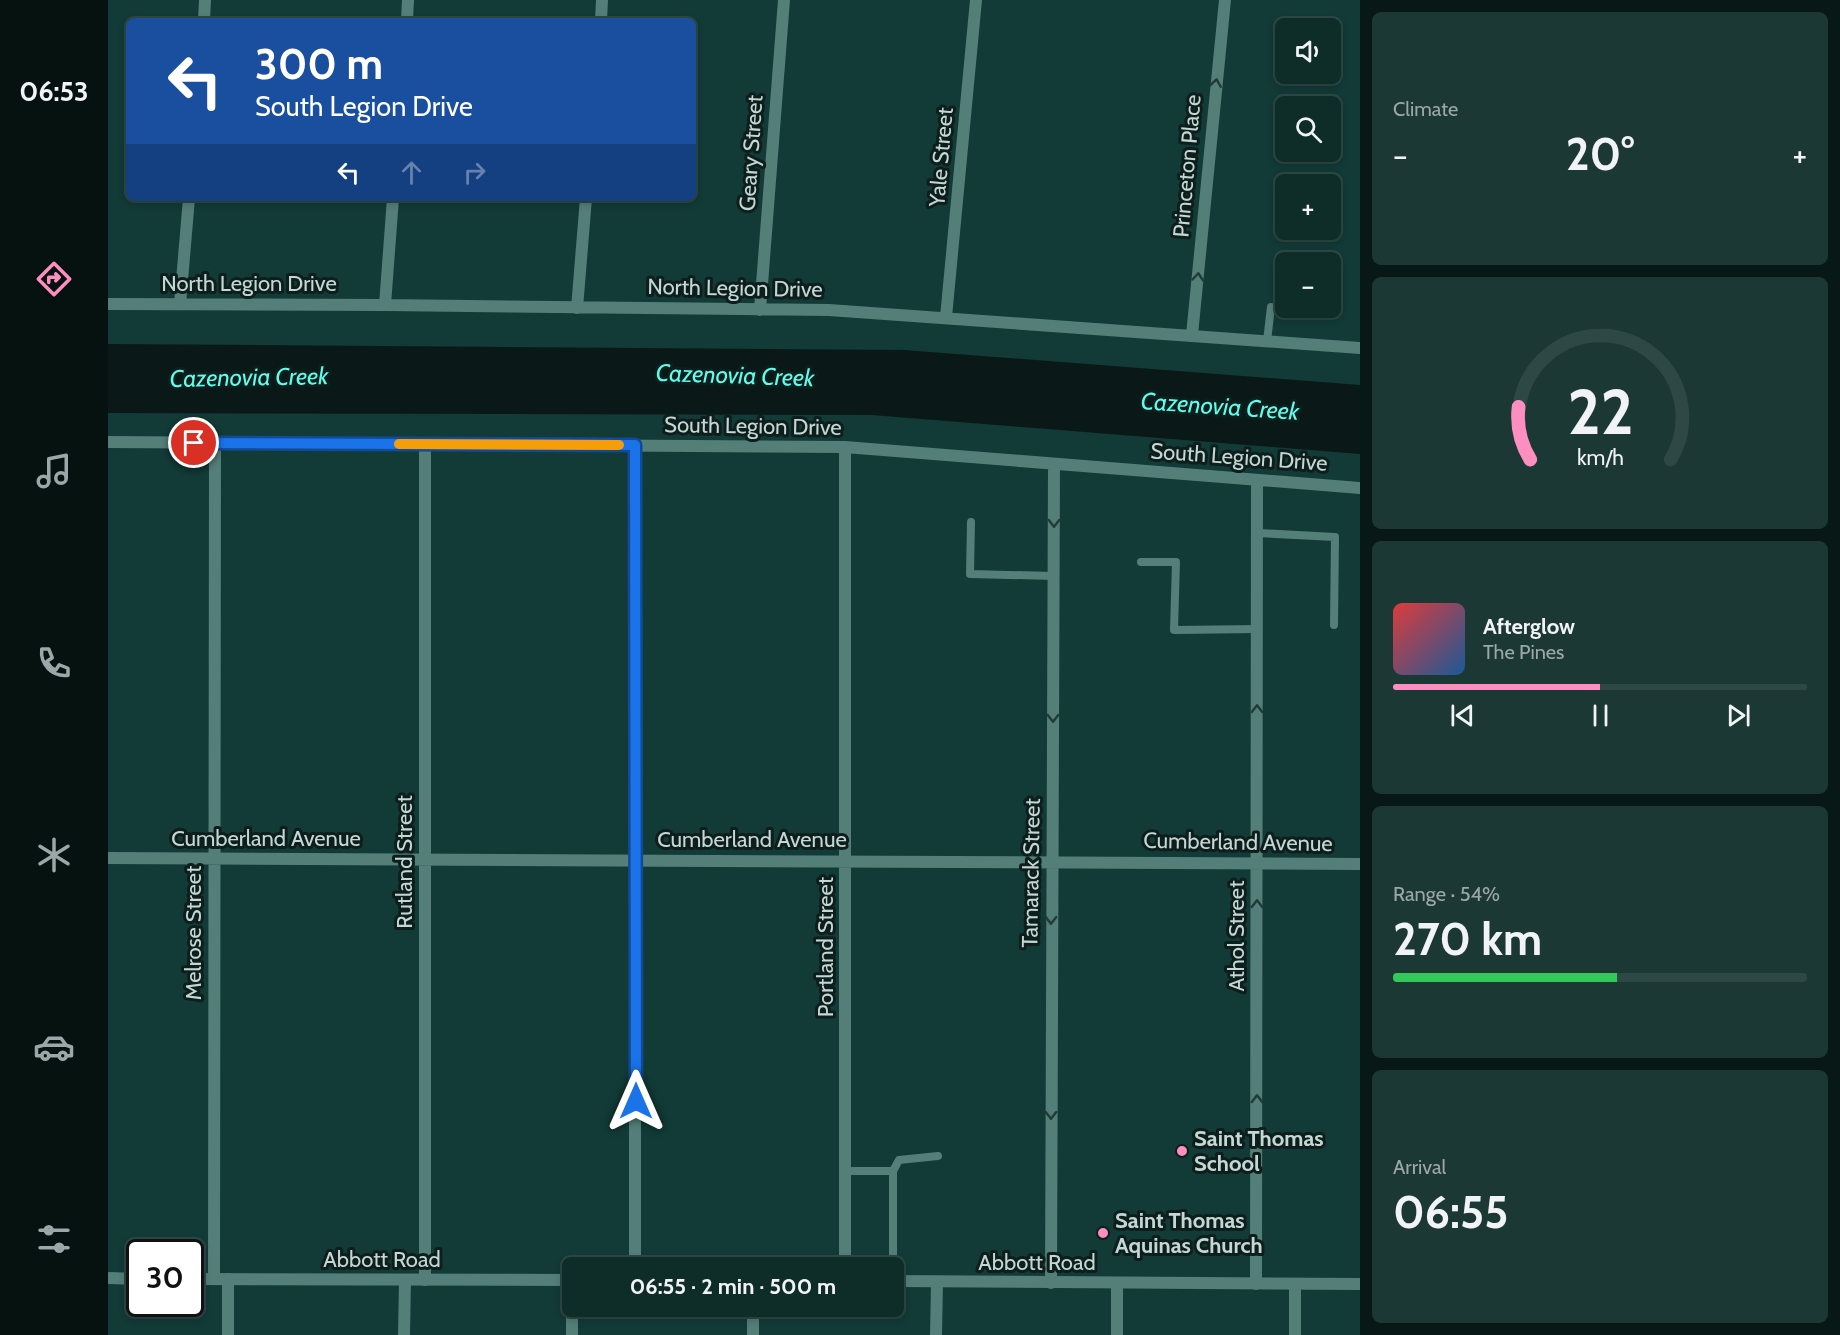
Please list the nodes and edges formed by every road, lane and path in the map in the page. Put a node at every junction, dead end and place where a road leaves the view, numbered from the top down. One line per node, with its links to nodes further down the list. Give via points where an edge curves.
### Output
1 (205, 0): 7 (street)
2 (408, 0): 8 (street)
3 (602, 0): 9 (street)
4 (784, 0): 18 (street, Geary Street)
5 (976, 0): 19 (street, Yale Street)
6 (1225, 0): 20 (street, Princeton Place, one-way to 6)
7 (204, 18)
8 (407, 18)
9 (601, 18)
10 (189, 201): 14 (street)
11 (393, 201): 15 (street)
12 (586, 201): 17 (street)
13 (108, 304): 14 (street, North Legion Drive)
14 (180, 304): 15 (street, North Legion Drive)
15 (385, 304): 17 (street, North Legion Drive)
16 (1271, 307): 21 (lane)
17 (577, 308): 18 (street, North Legion Drive)
18 (760, 309): 19 (street, North Legion Drive)
19 (946, 317): 20 (street, North Legion Drive)
20 (1192, 335): 21 (street, North Legion Drive)
21 (1267, 341): 22 (street, North Legion Drive)
22 (1360, 348)
23 (108, 442): 24 (street, South Legion Drive)
24 (215, 443): 25 (street, South Legion Drive); 38 (street, Melrose Street)
25 (425, 445): 26 (street, South Legion Drive); 39 (street, Rutland Street)
26 (635, 445): 27 (street, South Legion Drive); 40 (street)
27 (845, 447): 28 (street, South Legion Drive); 41 (street, Portland Street)
28 (1054, 464): 29 (street, South Legion Drive); 34 (street, Tamarack Street, one-way to 34)
29 (1257, 480): 30 (street, South Legion Drive); 32 (street, Athol Street)
30 (1360, 488)
31 (971, 522): 34 (lane, via 970,574)
32 (1258, 533): 35 (lane, via 1335,537); 36 (street, Athol Street)
33 (1141, 562): 36 (lane, via 1176,562 1174,630)
34 (1054, 576): 42 (street, Tamarack Street, one-way to 42)
35 (1334, 625)
36 (1257, 629): 43 (street, Athol Street, one-way to 36)
37 (108, 858): 38 (street, Cumberland Avenue)
38 (214, 859): 39 (street, Cumberland Avenue); 54 (street, Melrose Street)
39 (425, 859): 40 (street, Cumberland Avenue); 57 (street, Rutland Street)
40 (636, 859): 41 (street, Cumberland Avenue); 48 (street)
41 (846, 860): 42 (street, Cumberland Avenue); 46 (street, Portland Street)
42 (1052, 861): 43 (street, Cumberland Avenue); 61 (street, Tamarack Street, one-way to 61)
43 (1257, 864): 44 (street, Cumberland Avenue); 63 (street, Athol Street, one-way to 43)
44 (1360, 864)
45 (938, 1156): 47 (lane, via 899,1160)
46 (845, 1171): 47 (lane); 49 (street, Portland Street)
47 (893, 1171): 50 (lane)
48 (635, 1257)
49 (845, 1257)
50 (892, 1257)
51 (108, 1278): 52 (street)
52 (126, 1279)
53 (204, 1279): 54 (street, Abbott Road)
54 (214, 1279): 55 (street, Abbott Road)
55 (228, 1279): 56 (street, Abbott Road); 68 (street)
56 (405, 1280): 57 (street, Abbott Road); 69 (street)
57 (425, 1280): 58 (street, Abbott Road)
58 (562, 1280)
59 (904, 1281): 60 (street, Abbott Road)
60 (937, 1282): 61 (street, Abbott Road); 72 (street)
61 (1051, 1283): 62 (street, Abbott Road)
62 (1117, 1283): 63 (street, Abbott Road); 73 (street)
63 (1256, 1284): 64 (street, Abbott Road)
64 (1295, 1284): 65 (street, Abbott Road); 74 (street)
65 (1360, 1284)
66 (572, 1317): 70 (street)
67 (753, 1317): 71 (street)
68 (228, 1335)
69 (404, 1335)
70 (572, 1335)
71 (753, 1335)
72 (936, 1335)
73 (1116, 1335)
74 (1295, 1335)

